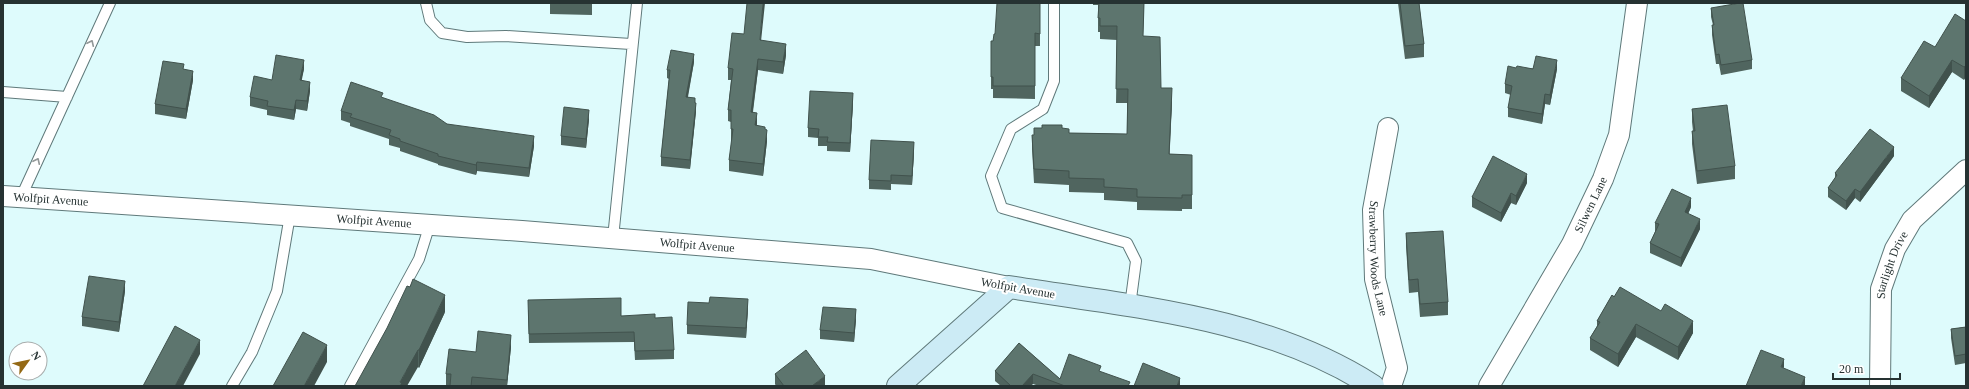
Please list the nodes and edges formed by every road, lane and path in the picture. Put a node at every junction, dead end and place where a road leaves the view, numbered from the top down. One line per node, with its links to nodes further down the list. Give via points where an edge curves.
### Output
1 (110, 3): 8 (lane, one-way to 1)
2 (426, 3): 6 (lane, via 430,20 442,33 467,37 506,36)
3 (637, 3): 6 (lane)
4 (1054, 3): 16 (lane, via 1054,81 1043,110 1011,129 991,176 1002,208 1127,243 1136,261)
5 (1637, 3): 22 (street, Silwen Lane, via 1619,135 1603,179 1572,244)
6 (631, 44): 14 (lane)
7 (3, 92): 8 (lane)
8 (67, 97): 11 (lane, one-way to 8)
9 (1388, 128): 21 (street, Strawberry Woods Lane, via 1373,210 1375,279 1397,368)
10 (1966, 170): 23 (street, Starlight Drive, via 1912,220 1895,249 1881,288)
11 (12, 196): 12 (street, Wolfpit Avenue)
12 (290, 215): 13 (street, Wolfpit Avenue); 18 (lane, via 277,291 252,352)
13 (430, 224): 14 (street, Wolfpit Avenue); 19 (lane, via 419,259)
14 (613, 238): 15 (street, Wolfpit Avenue, via 871,259)
15 (1009, 287): 16 (street, Wolfpit Avenue); 20 (street)
16 (1130, 306): 17 (street, Wolfpit Avenue, via 1260,333 1296,346)
17 (1367, 384)
18 (232, 386)
19 (350, 386)
20 (898, 386)
21 (1391, 386)
22 (1489, 386)
23 (1880, 386)

